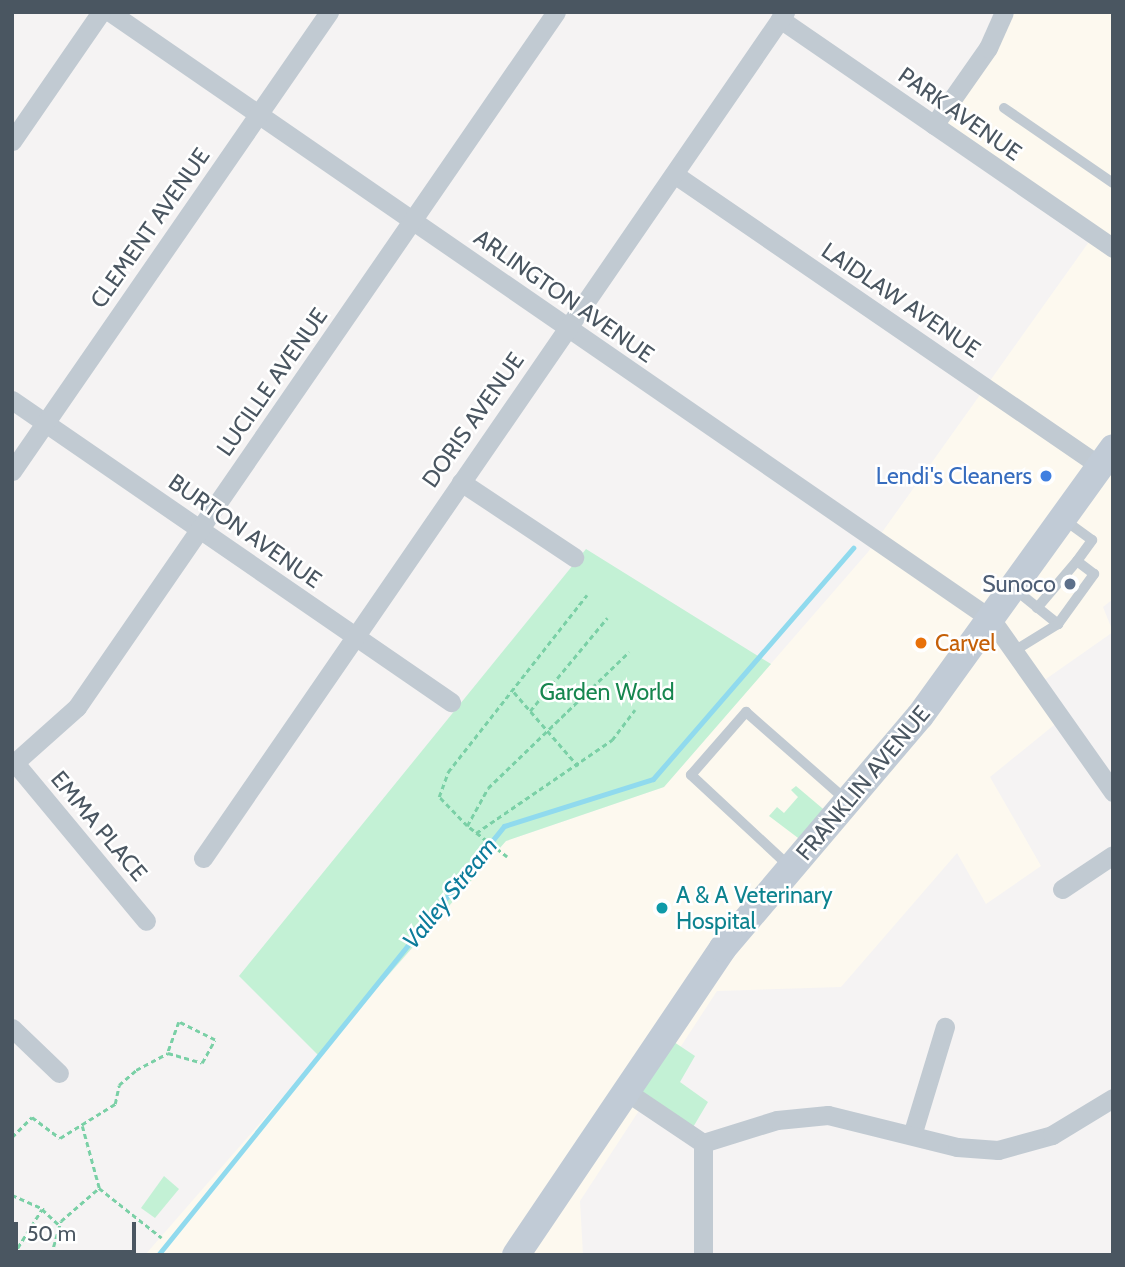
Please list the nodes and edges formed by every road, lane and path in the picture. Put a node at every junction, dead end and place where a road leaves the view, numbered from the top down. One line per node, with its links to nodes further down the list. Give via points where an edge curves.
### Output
1 (101, 12): 10 (street)
2 (110, 12): 8 (street, ARLINGTON AVENUE)
3 (328, 12): 8 (street, CLEMENT AVENUE)
4 (556, 12): 13 (street, LUCILLE AVENUE)
5 (1004, 12): 9 (street, via 988,48)
6 (782, 16): 9 (street, PARK AVENUE); 11 (street, DORIS AVENUE)
7 (1004, 108): 12 (lane)
8 (258, 114): 13 (street, ARLINGTON AVENUE); 17 (street, CLEMENT AVENUE)
9 (934, 125): 14 (street, PARK AVENUE)
10 (12, 141)
11 (674, 174): 15 (street, DORIS AVENUE); 18 (street, LAIDLAW AVENUE)
12 (1113, 183)
13 (413, 221): 15 (street, ARLINGTON AVENUE); 22 (street, LUCILLE AVENUE)
14 (1112, 244)
15 (567, 327): 20 (street, DORIS AVENUE); 29 (street, ARLINGTON AVENUE)
16 (12, 400): 17 (street, BURTON AVENUE)
17 (45, 423): 19 (street, CLEMENT AVENUE); 22 (street, BURTON AVENUE)
18 (1108, 458): 21 (main road, FRANKLIN AVENUE)
19 (12, 471)
20 (461, 482): 23 (street); 31 (street, DORIS AVENUE)
21 (1063, 518): 24 (lane, via 1092,540); 25 (main road, FRANKLIN AVENUE)
22 (200, 530): 31 (street, BURTON AVENUE); 39 (street, LUCILLE AVENUE, via 78,706)
23 (574, 557)
24 (1077, 561): 27 (lane); 30 (lane, via 1094,574)
25 (1013, 588): 27 (lane); 29 (main road, FRANKLIN AVENUE)
26 (587, 595): 34 (path, via 528,663)
27 (1037, 608): 30 (lane)
28 (607, 618): 37 (path)
29 (991, 619): 32 (street, ARLINGTON AVENUE); 42 (main road, FRANKLIN AVENUE)
30 (1058, 624): 32 (lane)
31 (354, 636): 35 (street, BURTON AVENUE); 47 (street, DORIS AVENUE)
32 (1014, 651): 41 (street, ARLINGTON AVENUE)
33 (629, 652): 38 (path)
34 (514, 692): 37 (path); 43 (path, via 448,772 439,797)
35 (451, 702)
36 (635, 710): 40 (path)
37 (530, 711): 38 (path)
38 (548, 731): 40 (path); 43 (path, via 488,788)
39 (13, 764): 50 (street, EMMA PLACE)
40 (578, 766): 44 (path)
41 (1113, 792)
42 (849, 803): 48 (main road, FRANKLIN AVENUE); 48 (lane, via 746,712 691,775)
43 (467, 826): 44 (path)
44 (475, 834): 46 (path)
45 (1113, 855): 49 (street)
46 (507, 857)
47 (203, 858)
48 (792, 869): 55 (main road, FRANKLIN AVENUE, via 723,948)
49 (1062, 889)
50 (146, 921)
51 (945, 1027): 58 (street)
52 (12, 1028): 54 (street)
53 (168, 1054): 53 (path, via 179,1022 215,1040 202,1063); 57 (path, via 125,1078 115,1104)
54 (59, 1073)
55 (627, 1092): 60 (street); 68 (main road, FRANKLIN AVENUE)
56 (1113, 1098): 58 (street, via 1022,1146 971,1149)
57 (82, 1126): 59 (path, via 57,1138 32,1117); 61 (path)
58 (913, 1132): 60 (street, via 811,1115)
59 (12, 1137)
60 (703, 1143): 69 (street)
61 (99, 1188): 64 (path); 65 (path)
62 (12, 1195): 63 (path)
63 (44, 1209): 64 (path); 66 (path)
64 (60, 1225): 67 (path)
65 (162, 1238)
66 (13, 1255)
67 (51, 1255)
68 (516, 1255)
69 (702, 1255)

